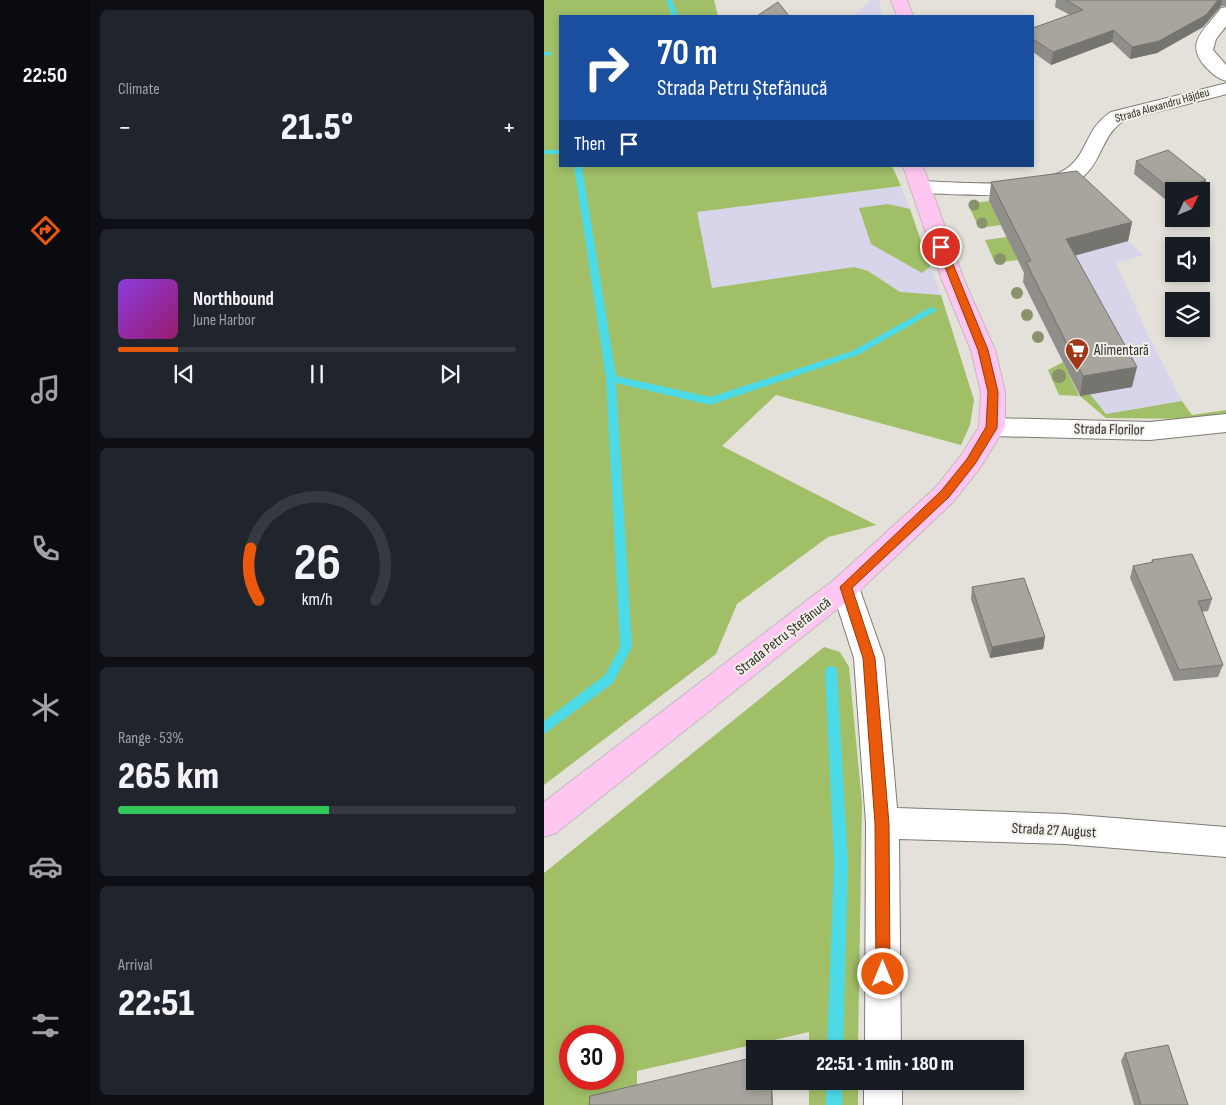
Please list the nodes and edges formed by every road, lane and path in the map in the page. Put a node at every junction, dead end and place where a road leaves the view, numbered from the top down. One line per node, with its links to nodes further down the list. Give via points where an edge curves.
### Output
1 (899, 0): 3 (main road)
2 (1226, 12): 4 (street, Strada Alexandru Hâjdeu, via 1205,38 1202,50)
3 (905, 15)
4 (1226, 76)
5 (1226, 88): 6 (street, Strada Alexandru Hâjdeu, via 1109,120 1099,132 1089,159 1060,181 1012,188)
6 (917, 177): 8 (main road, via 953,280 983,350 993,392)
7 (1226, 423): 8 (street, Strada Florilor, via 1150,430)
8 (992, 428): 9 (main road, Strada Petru Ștefănucă, via 945,494)
9 (845, 587): 10 (main road, Strada Petru Ștefănucă); 11 (street, via 869,658)
10 (544, 822)
11 (882, 824): 12 (street, Strada 27 August, via 1065,829); 13 (street)
12 (1226, 842)
13 (883, 1040)
14 (883, 1090): 15 (street)
15 (884, 1105)

